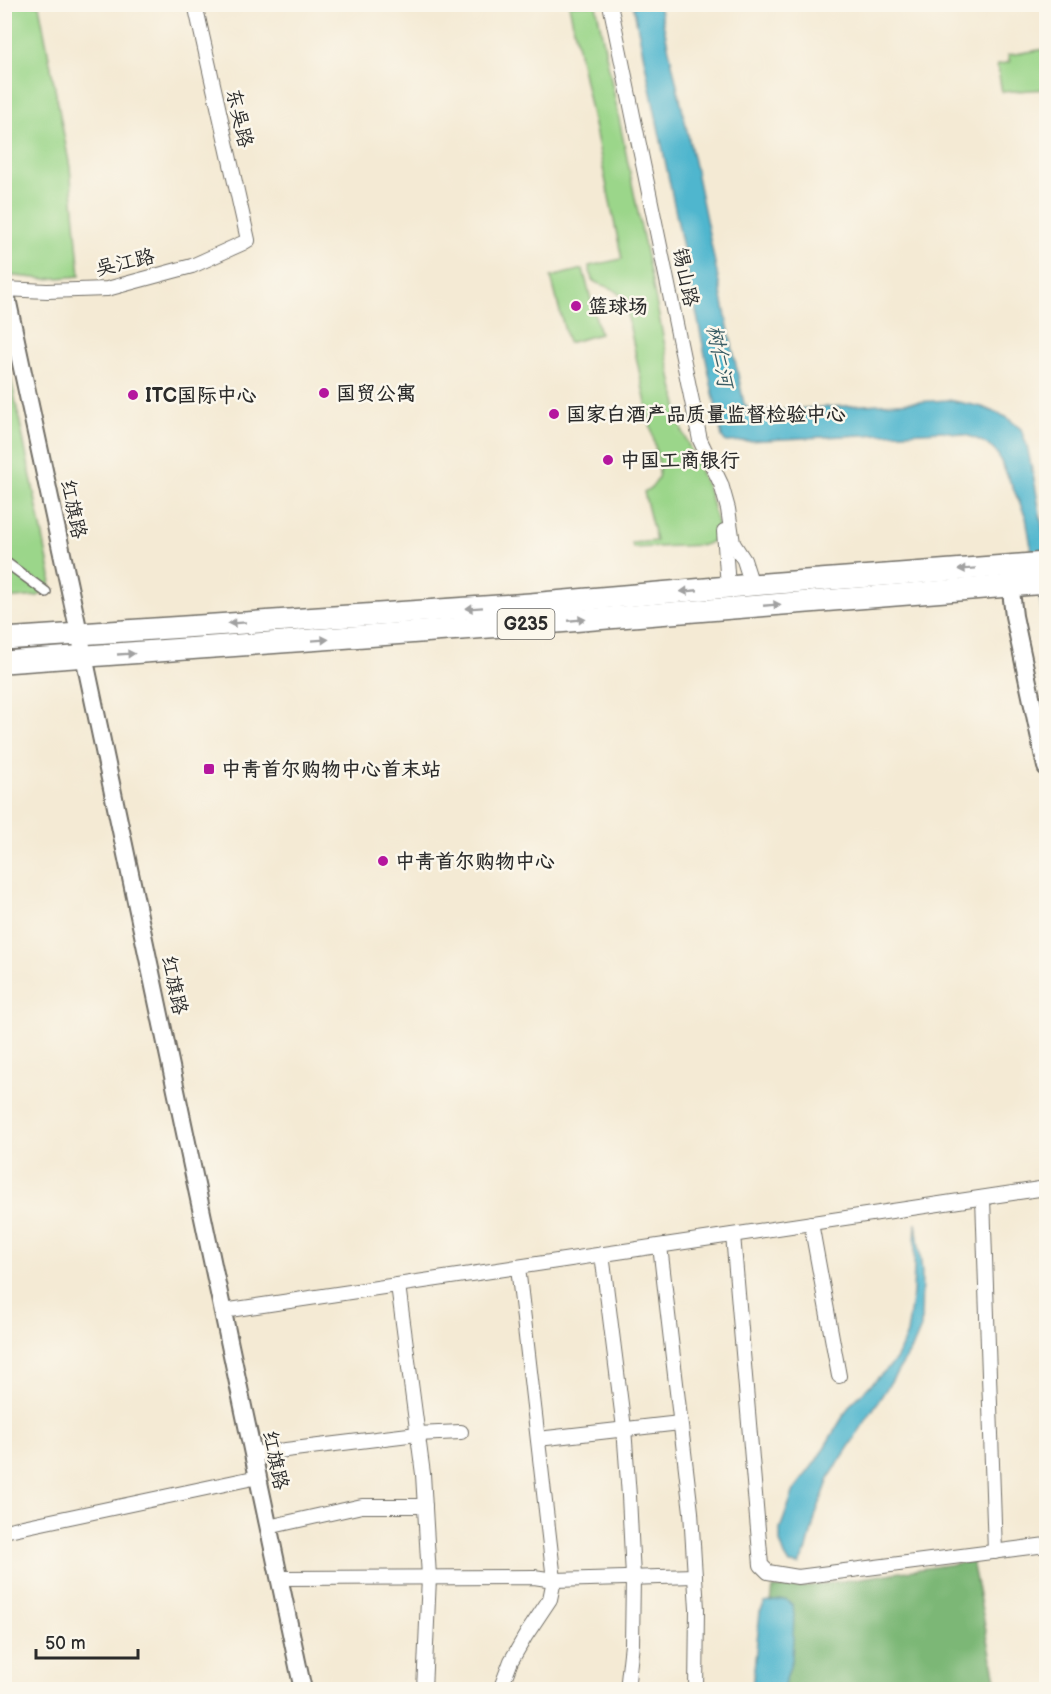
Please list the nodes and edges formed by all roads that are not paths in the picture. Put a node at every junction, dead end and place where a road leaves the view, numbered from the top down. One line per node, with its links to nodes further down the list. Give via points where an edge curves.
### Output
1 (195, 4): 4 (street, 东吴路)
2 (602, 4): 11 (street, 锡山路, via 692,441 721,508)
3 (610, 4): 10 (street, 锡山路, via 700,440 721,484 733,543 744,560)
4 (248, 240): 5 (street, 吴江路, via 192,266 107,289)
5 (5, 289): 13 (street, 红旗路)
6 (4, 561): 12 (street)
7 (1047, 563): 8 (highway, G235)
8 (1010, 576): 9 (highway, G235); 10 (highway, G235, one-way to 10); 15 (highway, G235, one-way to 8, via 532,624); 17 (street, via 1014,616)
9 (1047, 583)
10 (752, 585): 11 (highway, G235)
11 (728, 587): 13 (highway, G235, one-way to 13)
12 (46, 592)
13 (79, 633): 14 (highway, G235); 15 (street, 红旗路)
14 (4, 639)
15 (84, 656): 16 (highway, G235); 26 (street, 红旗路)
16 (4, 662)
17 (1047, 767)
18 (1047, 1188): 19 (street)
19 (983, 1198): 20 (street); 39 (street)
20 (811, 1223): 21 (street); 27 (street)
21 (733, 1235): 22 (street); 39 (street, via 761,1565 768,1572 798,1577)
22 (660, 1246): 23 (street); 28 (street)
23 (602, 1254): 24 (street); 29 (street)
24 (518, 1267): 25 (street); 32 (street)
25 (398, 1285): 26 (street); 31 (street)
26 (222, 1311): 33 (street, 红旗路)
27 (839, 1376)
28 (680, 1423): 29 (street); 40 (street)
29 (624, 1428): 32 (street); 42 (street)
30 (461, 1432): 31 (street)
31 (417, 1434): 33 (street); 35 (street)
32 (538, 1439): 44 (street)
33 (253, 1454): 34 (street, 红旗路)
34 (258, 1477): 36 (street, 红旗路); 37 (street)
35 (425, 1506): 36 (street, via 362,1506); 41 (street)
36 (268, 1527): 43 (street, 红旗路)
37 (4, 1531)
38 (1047, 1545): 39 (street)
39 (995, 1552)
40 (695, 1576): 42 (street); 49 (street)
41 (429, 1577): 43 (street); 44 (street); 46 (street)
42 (633, 1577): 44 (street); 48 (street)
43 (279, 1578): 45 (street, 红旗路)
44 (554, 1580): 47 (street, via 550,1599 511,1660)
45 (303, 1689)
46 (424, 1689)
47 (500, 1689)
48 (627, 1689)
49 (696, 1689)

